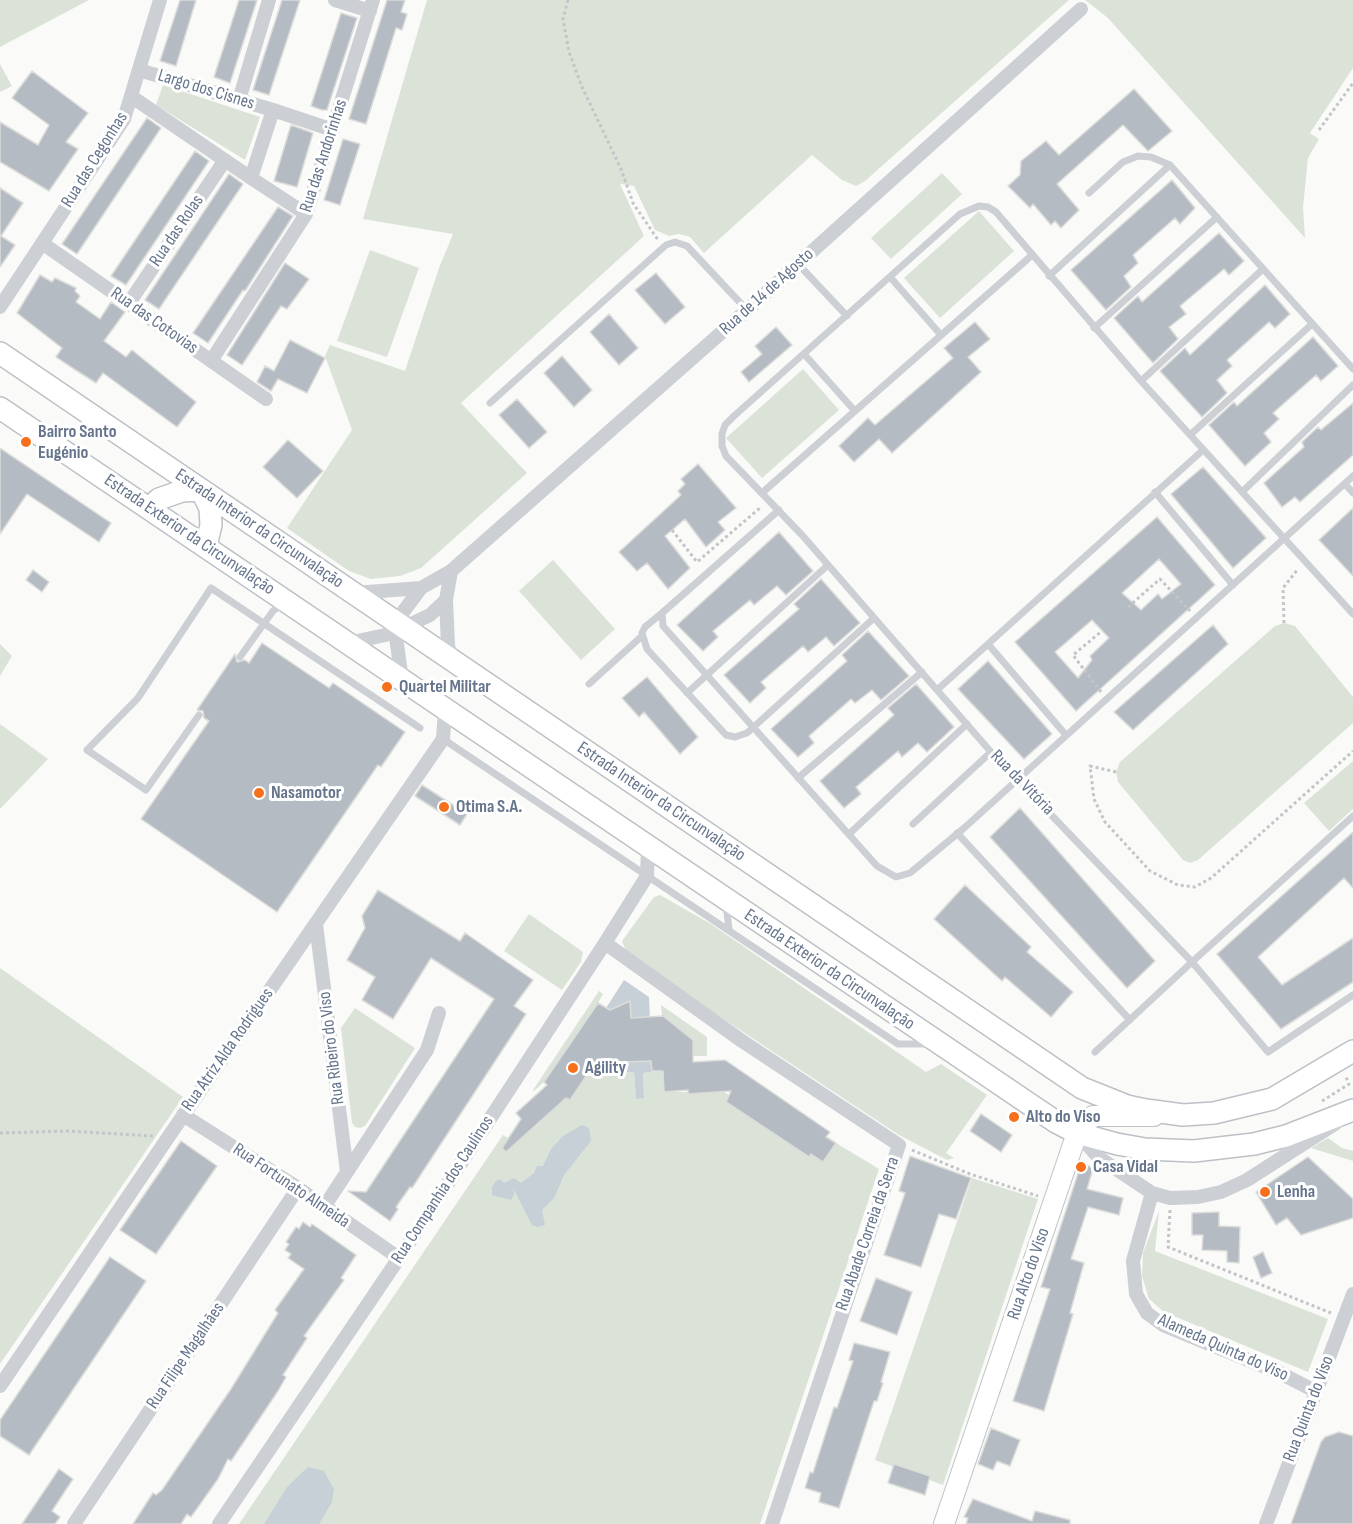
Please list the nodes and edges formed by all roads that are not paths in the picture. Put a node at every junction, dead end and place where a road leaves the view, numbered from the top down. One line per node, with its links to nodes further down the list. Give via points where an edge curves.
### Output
1 (160, 0): 6 (street, Rua das Cegonhas)
2 (269, 0): 8 (street)
3 (335, 0): 4 (street)
4 (371, 5): 10 (street, Rua das Andorinhas)
5 (1081, 9): 19 (street, Rua de 14 de Agosto)
6 (139, 70): 7 (street, Rua das Cegonhas); 8 (street, Largo dos Cisnes)
7 (132, 97): 11 (street, Largo dos Cisnes); 17 (street, Rua das Cegonhas, via 119,127)
8 (239, 100): 9 (street, Largo dos Cisnes)
9 (273, 110): 10 (street, Largo dos Cisnes); 13 (street, Largo dos Cisnes)
10 (333, 130): 15 (street, Rua das Andorinhas)
11 (225, 160): 13 (street, Largo dos Cisnes); 23 (street, Rua das Rolas)
12 (1170, 165): 14 (lane, via 1138,156 1123,162); 16 (lane); 21 (lane)
13 (251, 177): 15 (street, Largo dos Cisnes)
14 (1089, 193)
15 (306, 214): 32 (street, Rua das Andorinhas)
16 (1216, 217): 20 (lane); 28 (lane)
17 (42, 243): 23 (street, Rua das Cotovias); 24 (street, Rua das Cegonhas)
18 (1031, 256): 21 (lane); 22 (lane, via 996,212 979,206 960,214); 29 (lane)
19 (798, 264): 25 (street, Rua de 14 de Agosto); 26 (lane)
20 (1263, 269): 27 (lane); 34 (lane)
21 (1049, 276): 28 (lane)
22 (890, 277): 26 (lane); 29 (lane)
23 (129, 303): 32 (street, Rua das Cotovias)
24 (0, 307)
25 (747, 310): 37 (lane, via 687,246 675,242 666,245); 54 (street, Rua de 14 de Agosto)
26 (847, 316): 31 (lane)
27 (1312, 324): 33 (lane); 40 (lane)
28 (1094, 328): 34 (lane)
29 (941, 335): 39 (lane)
30 (0, 353): 44 (main road, Estrada Interior da Circunvalação)
31 (805, 355): 39 (lane); 45 (lane, Rua da Vitória, via 734,416 722,434 726,456)
32 (211, 361): 36 (street, Rua das Cotovias)
33 (1353, 369)
34 (1141, 381): 40 (lane)
35 (1353, 385): 47 (lane)
36 (266, 399)
37 (490, 403)
38 (0, 408): 49 (main road, Estrada Exterior da Circunvalação)
39 (854, 410): 45 (lane)
40 (1190, 435): 41 (lane)
41 (1203, 450): 46 (lane); 47 (lane)
42 (1353, 476): 43 (lane)
43 (1345, 484): 48 (lane); 51 (lane)
44 (201, 490): 49 (main road, via 182,491 159,499); 52 (main road, via 210,508); 57 (main road, Estrada Interior da Circunvalação)
45 (763, 492): 50 (lane, Rua da Vitória)
46 (1155, 492): 55 (lane); 67 (lane)
47 (1242, 492): 51 (lane)
48 (1353, 493)
49 (150, 507): 52 (main road, Estrada Exterior da Circunvalação)
50 (778, 510): 53 (lane, Rua da Vitória); 60 (lane)
51 (1286, 540): 55 (lane); 61 (lane)
52 (206, 546): 59 (main road, Estrada Exterior da Circunvalação)
53 (828, 565): 62 (lane, Rua da Vitória); 71 (lane)
54 (451, 571): 56 (street, Rua de 14 de Agosto); 58 (street)
55 (1233, 585): 81 (lane)
56 (421, 588): 57 (street, Rua de 14 de Agosto); 64 (street, Rua de 14 de Agosto, via 403,612)
57 (354, 593): 64 (main road, Estrada Interior da Circunvalação)
58 (446, 600): 64 (street, via 418,622); 69 (street, via 446,630)
59 (286, 602): 63 (lane); 66 (main road, Estrada Exterior da Circunvalação)
60 (662, 613): 65 (lane, via 645,627); 71 (lane, via 665,630)
61 (1353, 614)
62 (874, 618): 70 (lane, Rua da Vitória); 79 (lane)
63 (264, 623): 68 (lane); 77 (lane, via 212,588 138,699 87,750 146,790); 80 (lane)
64 (401, 627): 66 (street, via 383,636); 69 (main road, Estrada Interior da Circunvalação); 72 (street, Rua de 14 de Agosto, via 395,644)
65 (642, 636): 73 (lane); 75 (lane, via 653,657)
66 (348, 643): 72 (main road, Estrada Exterior da Circunvalação)
67 (988, 644): 74 (lane); 81 (lane)
68 (240, 657)
69 (453, 660): 105 (main road, Estrada Interior da Circunvalação, via 1082,1088 1127,1106)
70 (922, 672): 74 (lane, Rua da Vitória); 84 (lane)
71 (706, 675): 75 (lane); 79 (lane)
72 (402, 680): 76 (main road, Estrada Exterior da Circunvalação)
73 (589, 684)
74 (937, 690): 78 (lane, Rua da Vitória)
75 (687, 693): 79 (lane, via 726,735 741,736)
76 (445, 711): 82 (street); 90 (main road, Estrada Exterior da Circunvalação)
77 (199, 715)
78 (967, 724): 83 (lane, Rua da Vitória); 89 (lane)
79 (752, 727): 84 (lane)
80 (420, 728)
81 (1065, 734): 85 (lane)
82 (443, 739): 91 (lane); 93 (street, Rua Atriz Alda Rodrigues)
83 (991, 752): 85 (lane, Rua da Vitória); 87 (lane)
84 (798, 778): 89 (lane)
85 (1018, 778): 88 (lane); 96 (lane, Rua da Vitória)
86 (1353, 816): 96 (lane)
87 (913, 824)
88 (957, 833): 89 (lane, via 910,873 896,877 877,866); 99 (lane)
89 (849, 834)
90 (648, 849): 91 (street, Rua Companhia dos Caulinos); 92 (main road, Estrada Exterior da Circunvalação)
91 (647, 876): 94 (lane); 95 (street, Rua Companhia dos Caulinos)
92 (725, 900): 94 (lane); 100 (main road, Estrada Exterior da Circunvalação)
93 (316, 924): 104 (street, Rua Atriz Alda Rodrigues); 107 (street, Rua Ribeiro do Viso)
94 (729, 930): 100 (lane, via 898,1044)
95 (605, 943): 111 (street, Rua Companhia dos Caulinos); 117 (street, Rua Abade Correia da Serra, via 742,1041 899,1145)
96 (1191, 962): 97 (lane, Rua da Vitória, via 1268,1052); 99 (lane)
97 (1353, 995)
98 (440, 1013): 107 (street, via 427,1050)
99 (1130, 1020): 102 (lane)
100 (937, 1044): 106 (main road, Estrada Exterior da Circunvalação, via 1032,1108)
101 (1353, 1051): 105 (main road, Estrada Interior da Circunvalação, via 1272,1099 1231,1111)
102 (1095, 1052)
103 (1352, 1114): 106 (main road, Estrada Exterior da Circunvalação, via 1286,1136 1221,1149 1145,1149); 109 (street, via 1221,1192 1170,1198)
104 (183, 1115): 108 (street, Rua Fortunato Almeida); 113 (street, Rua Atriz Alda Rodrigues)
105 (1183, 1115): 106 (main road, via 1099,1115 1087,1119)
106 (1077, 1133): 109 (street, via 1098,1157); 118 (main road, Rua Alto do Viso)
107 (347, 1172): 110 (street)
108 (298, 1188): 110 (street, Rua Fortunato Almeida); 115 (street, Rua Filipe Magalhães)
109 (1152, 1193): 114 (street, Alameda Quinta do Viso, via 1132,1261 1136,1294 1147,1313 1163,1325)
110 (324, 1207): 111 (street, Rua Fortunato Almeida)
111 (399, 1258): 116 (street, Rua Companhia dos Caulinos)
112 (1353, 1294): 114 (street, Rua Quinta do Viso)
113 (0, 1386)
114 (1315, 1391): 119 (street, Rua Quinta do Viso)
115 (74, 1524)
116 (219, 1524)
117 (772, 1524)
118 (944, 1524)
119 (1266, 1524)

